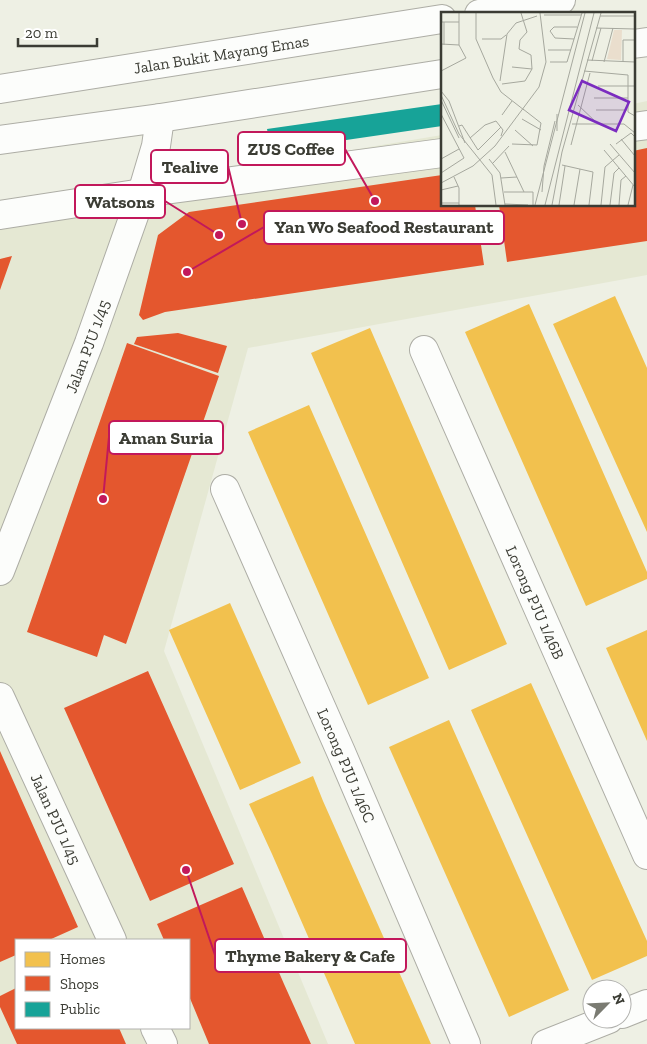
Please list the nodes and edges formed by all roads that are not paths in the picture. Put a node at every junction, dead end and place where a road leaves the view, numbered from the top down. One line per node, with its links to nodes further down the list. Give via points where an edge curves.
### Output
1 (562, 0): 2 (main road)
2 (490, 12)
3 (441, 20): 7 (main road, Jalan Bukit Mayang Emas)
4 (647, 42): 5 (main road)
5 (634, 44)
6 (441, 74): 8 (main road)
7 (0, 89)
8 (160, 118): 11 (main road); 13 (main road, Jalan PJU 1/45, via 156,146)
9 (647, 125): 10 (main road)
10 (634, 127)
11 (0, 140)
12 (441, 153): 13 (main road)
13 (142, 192): 14 (main road); 17 (main road, Jalan PJU 1/45, via 89,343)
14 (0, 215)
15 (424, 350): 19 (main road, Lorong PJU 1/46B)
16 (225, 489): 26 (main road, Lorong PJU 1/46C)
17 (0, 571)
18 (0, 697): 20 (main road, Jalan PJU 1/45)
19 (647, 855)
20 (112, 939)
21 (647, 1004): 22 (main road)
22 (632, 1010)
23 (156, 1029): 25 (main road)
24 (584, 1029): 27 (main road)
25 (163, 1044)
26 (466, 1044)
27 (546, 1044)

